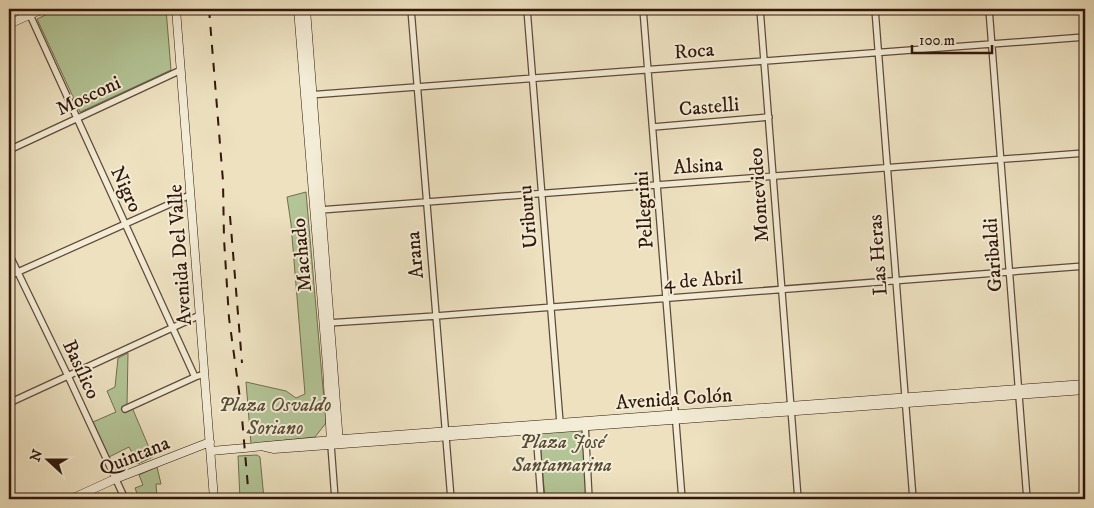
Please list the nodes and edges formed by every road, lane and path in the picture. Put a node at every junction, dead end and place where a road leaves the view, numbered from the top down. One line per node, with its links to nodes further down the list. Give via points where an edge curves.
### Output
1 (43, 9): 11 (main road)
2 (176, 9): 17 (main road, Avenida Del Valle)
3 (298, 9): 21 (main road, Machado)
4 (306, 9): 21 (main road, Machado)
5 (411, 9): 20 (street, Arana)
6 (527, 9): 19 (street, Uriburu)
7 (643, 9): 18 (street, Pellegrini)
8 (760, 9): 16 (street, Montevideo)
9 (875, 9): 15 (street, Las Heras)
10 (989, 9): 14 (street, Garibaldi)
11 (30, 15): 12 (main road); 23 (street, Nigro)
12 (9, 24)
13 (1085, 37): 14 (street, Roca)
14 (992, 44): 15 (street, Roca); 27 (street, Garibaldi)
15 (878, 53): 16 (street, Roca); 28 (street, Las Heras)
16 (764, 61): 18 (street, Roca); 22 (street, Montevideo)
17 (181, 70): 23 (street, Mosconi); 32 (main road, Avenida Del Valle)
18 (648, 70): 19 (street, Roca); 24 (street, Pellegrini)
19 (532, 78): 20 (street, Roca); 31 (street, Uriburu)
20 (417, 88): 21 (street, Roca); 33 (street, Arana)
21 (308, 95): 34 (main road, Machado)
22 (769, 117): 24 (street, Castelli); 29 (street, Montevideo)
23 (77, 119): 25 (street, Mosconi); 35 (street, Nigro)
24 (653, 127): 30 (street, Pellegrini)
25 (9, 150)
26 (1085, 153): 27 (street, Alsina)
27 (1001, 159): 28 (street, Alsina); 39 (street, Garibaldi)
28 (887, 168): 29 (street, Alsina); 41 (street, Las Heras)
29 (773, 176): 30 (street, Alsina); 42 (street, Montevideo)
30 (657, 185): 31 (street, Alsina); 43 (street, Pellegrini)
31 (542, 194): 33 (street, Alsina); 44 (street, Uriburu)
32 (190, 195): 35 (street); 45 (main road, Avenida Del Valle)
33 (426, 202): 34 (street, Alsina); 46 (street, Arana)
34 (317, 211): 47 (main road, Machado)
35 (125, 224): 38 (street); 48 (street, Nigro)
36 (9, 254): 38 (street, Basílico)
37 (1085, 266): 39 (street, 4 de Abril)
38 (17, 272): 40 (street); 50 (street, Basílico)
39 (1010, 272): 41 (street, 4 de Abril); 54 (street, Garibaldi)
40 (9, 276)
41 (896, 280): 42 (street, 4 de Abril); 55 (street, Las Heras)
42 (782, 289): 43 (street, 4 de Abril); 58 (street, Montevideo)
43 (666, 298): 44 (street, 4 de Abril); 59 (street, Pellegrini)
44 (551, 306): 46 (street, 4 de Abril); 60 (street, Uriburu)
45 (200, 315): 48 (street); 49 (main road, Avenida Del Valle)
46 (436, 316): 47 (street, 4 de Abril); 63 (street, Arana)
47 (327, 323): 65 (main road, Machado)
48 (172, 328): 50 (street); 51 (street, Nigro)
49 (204, 374): 51 (street); 64 (main road, Avenida Del Valle)
50 (68, 376): 56 (street); 67 (street, Basílico)
51 (195, 376): 57 (street)
52 (1085, 384): 54 (main road, Avenida Colón)
53 (1085, 390): 54 (main road, Avenida Colón)
54 (1019, 392): 55 (main road, Avenida Colón); 78 (street, Garibaldi)
55 (905, 400): 58 (main road, Avenida Colón); 77 (street, Las Heras)
56 (9, 403)
57 (125, 409)
58 (791, 409): 59 (main road, Avenida Colón); 76 (street, Montevideo)
59 (675, 417): 61 (main road, Avenida Colón); 75 (street, Pellegrini)
60 (560, 423): 61 (main road, Avenida Colón); 63 (main road, Avenida Colón)
61 (585, 423): 62 (main road, Avenida Colón); 74 (street)
62 (536, 430): 63 (main road, Avenida Colón); 73 (street)
63 (446, 434): 65 (main road, Avenida Colón); 72 (street, Arana)
64 (210, 442): 66 (main road, Avenida Del Valle); 67 (main road, Quintana)
65 (335, 442): 66 (main road, Avenida Colón); 71 (street, Machado)
66 (211, 451): 70 (main road, Avenida Del Valle)
67 (115, 479): 68 (main road, Quintana); 69 (street, Basílico)
68 (71, 499)
69 (125, 499)
70 (214, 499)
71 (335, 499)
72 (451, 499)
73 (541, 499)
74 (589, 499)
75 (682, 499)
76 (798, 499)
77 (913, 499)
78 (1027, 499)

